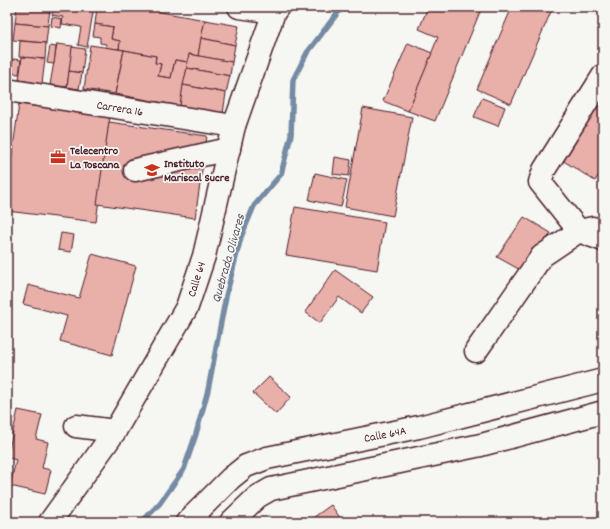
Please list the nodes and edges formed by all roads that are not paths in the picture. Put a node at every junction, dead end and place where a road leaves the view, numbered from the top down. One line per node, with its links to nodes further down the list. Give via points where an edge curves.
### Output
1 (239, 7): 2 (street)
2 (276, 9): 5 (street, Calle 64)
3 (603, 76): 9 (street, via 544,170 540,182)
4 (7, 90): 5 (street, Carrera 16)
5 (234, 126): 6 (street, Calle 64)
6 (229, 149): 7 (street); 15 (street, Calle 64, via 204,256 187,308)
7 (135, 170)
8 (603, 226): 9 (street)
9 (579, 231): 10 (street); 11 (street, via 542,256)
10 (603, 240)
11 (476, 351)
12 (603, 380): 17 (street, Calle 64A, via 419,427 266,458 246,466 231,478)
13 (603, 412): 18 (street, via 481,445 271,489 256,497)
14 (76, 426): 15 (street)
15 (115, 431): 16 (street, Calle 64)
16 (50, 522)
17 (187, 522)
18 (230, 522)

